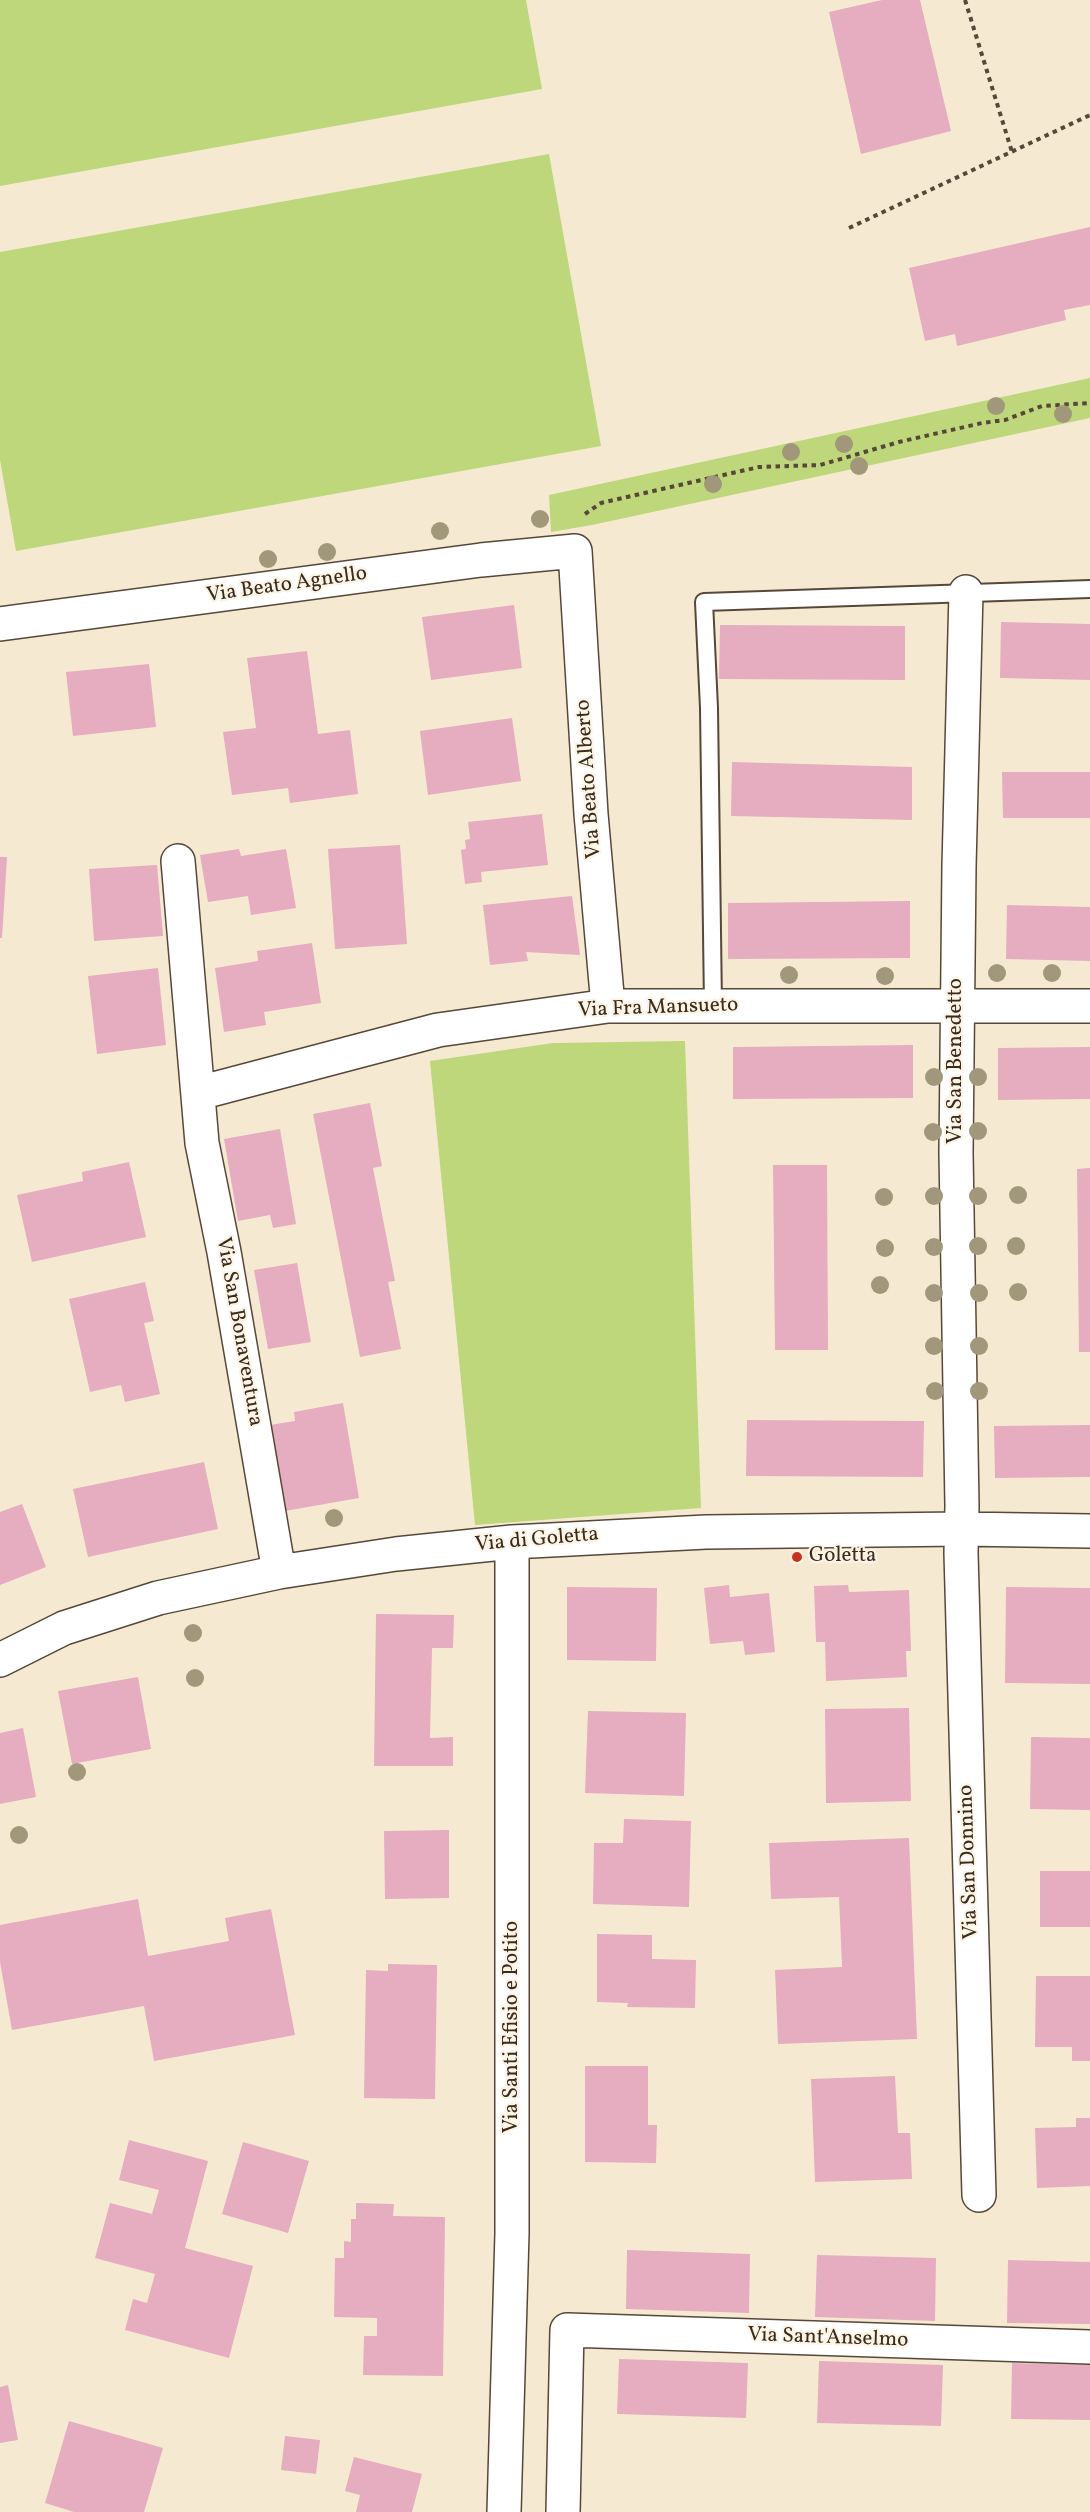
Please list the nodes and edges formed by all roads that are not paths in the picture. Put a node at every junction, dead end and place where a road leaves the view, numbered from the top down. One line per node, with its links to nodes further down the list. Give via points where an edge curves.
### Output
1 (575, 551): 4 (street, Via Beato Agnello); 7 (street, Via Beato Alberto, via 591,814)
2 (1090, 589): 3 (lane)
3 (966, 592): 6 (street, Via San Benedetto); 8 (lane, via 704,602)
4 (0, 624)
5 (178, 861): 10 (street, Via San Bonaventura)
6 (956, 1005): 8 (street, Via Fra Mansueto); 9 (street, Via Fra Mansueto); 11 (street, Via San Benedetto)
7 (608, 1006): 8 (street, Via Fra Mansueto); 10 (street, Via Fra Mansueto, via 438,1030)
8 (713, 1006)
9 (1090, 1006)
10 (199, 1093): 14 (street, Via San Bonaventura, via 202,1143)
11 (962, 1529): 12 (street, Via di Goletta); 13 (street, Via di Goletta, via 706,1532); 16 (street, Via San Donnino)
12 (1090, 1531)
13 (512, 1542): 14 (street, Via di Goletta); 18 (street, Via Santi Efisio e Potito, via 512,2234)
14 (279, 1572): 15 (street, Via di Goletta, via 107,1613 64,1628)
15 (0, 1660)
16 (979, 2195)
17 (1090, 2347): 19 (street, Via Sant'Anselmo, via 567,2330)
18 (504, 2512)
19 (563, 2512)

